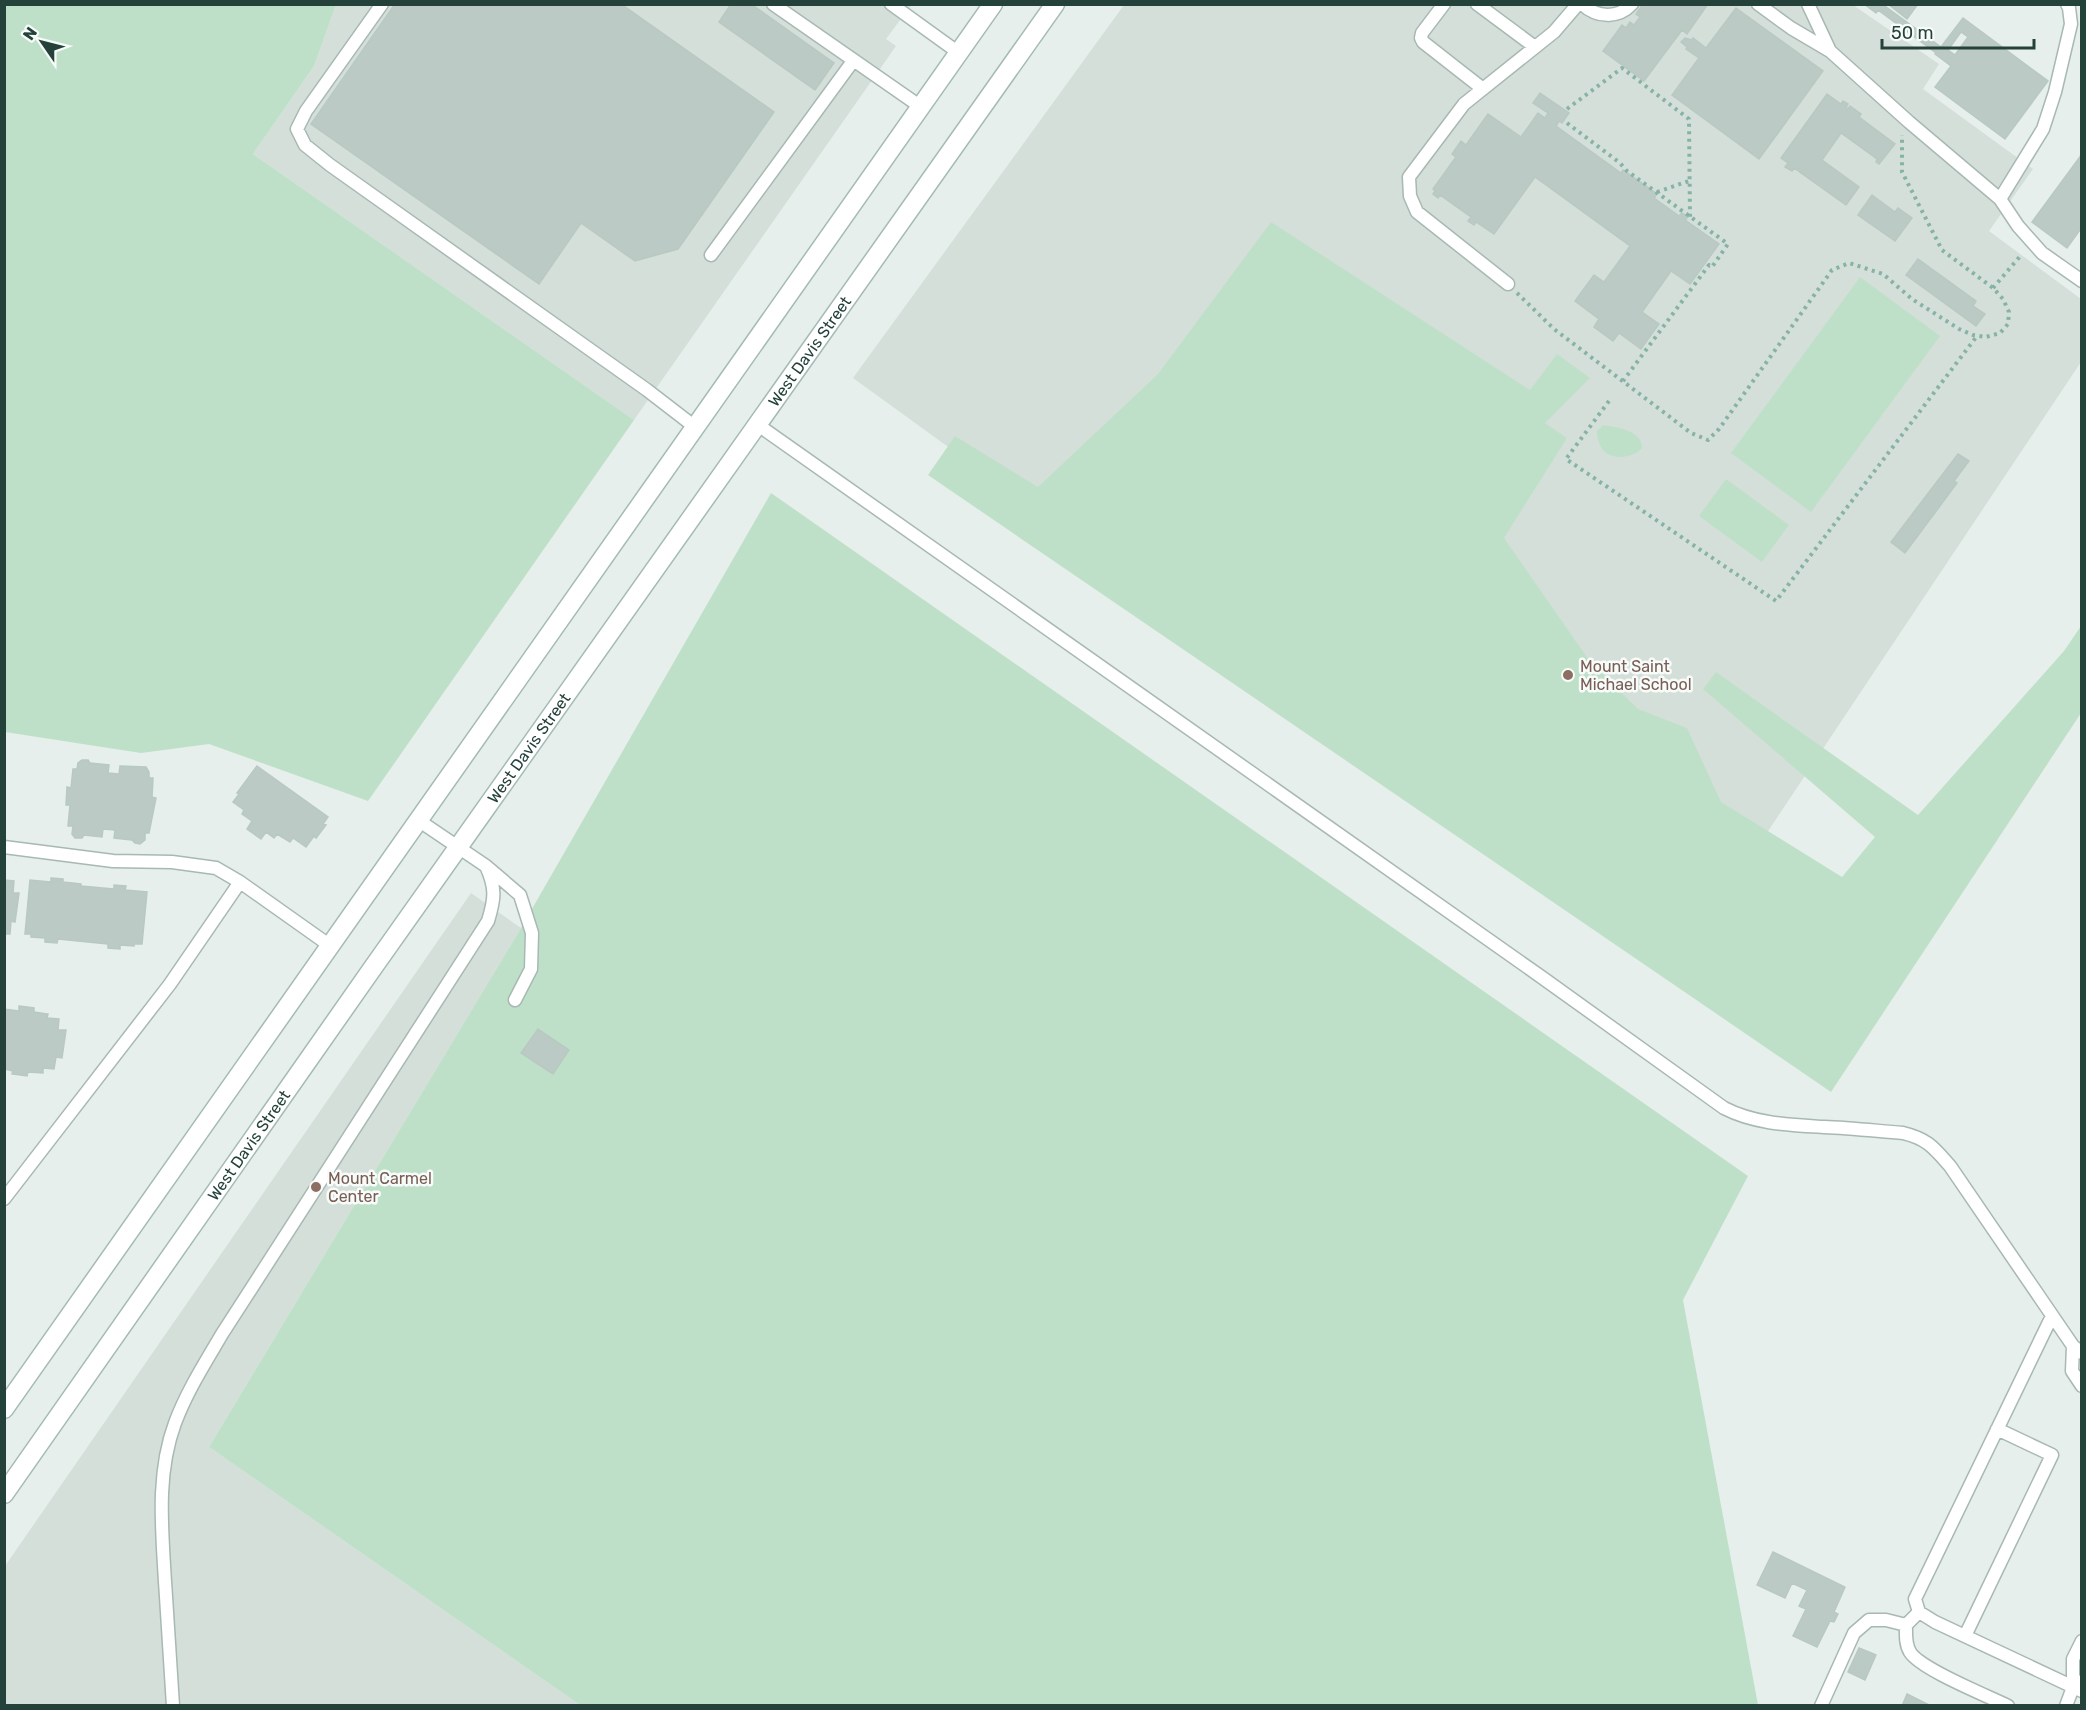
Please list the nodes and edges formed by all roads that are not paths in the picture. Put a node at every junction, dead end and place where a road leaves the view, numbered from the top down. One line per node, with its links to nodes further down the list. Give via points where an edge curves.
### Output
1 (382, 4): 24 (lane, via 306,111 297,129 305,145)
2 (773, 4): 16 (lane)
3 (891, 4): 15 (lane)
4 (993, 4): 15 (main road)
5 (1055, 4): 23 (main road, West Davis Street)
6 (1444, 4): 17 (lane, via 1421,38)
7 (1477, 4): 13 (lane)
8 (1580, 4): 9 (lane, via 1609,15); 13 (lane)
9 (1632, 4)
10 (1758, 4): 14 (lane)
11 (1808, 4): 14 (lane)
12 (2067, 4): 19 (lane, via 2071,24 2043,129)
13 (1535, 47): 17 (lane)
14 (1830, 51): 19 (lane)
15 (959, 53): 18 (main road)
16 (853, 61): 18 (lane); 20 (lane)
17 (1483, 89): 22 (lane, via 1464,104 1409,177 1410,196 1418,212)
18 (921, 107): 24 (main road)
19 (2000, 199): 21 (lane, via 2042,253)
20 (711, 255)
21 (2082, 280)
22 (1508, 284)
23 (758, 425): 27 (main road, West Davis Street); 33 (lane, via 1724,1108 1780,1124 1904,1132 1932,1145)
24 (695, 428): 25 (main road)
25 (418, 820): 27 (lane); 30 (main road)
26 (4, 847): 29 (lane, via 113,861 172,862 216,868)
27 (459, 847): 28 (lane); 38 (main road, West Davis Street)
28 (486, 866): 31 (lane, via 520,895 532,933 531,969); 44 (lane, via 493,881 494,900 488,921 222,1334 174,1424 162,1487)
29 (240, 882): 30 (lane); 32 (lane, via 170,984)
30 (329, 945): 36 (main road)
31 (515, 1000)
32 (4, 1199)
33 (2052, 1316): 34 (lane); 37 (lane)
34 (2077, 1350): 35 (lane, via 2072,1371)
35 (2082, 1386)
36 (4, 1409)
37 (1997, 1429): 39 (lane, via 1915,1599); 41 (lane, via 2052,1455)
38 (4, 1494)
39 (1919, 1612): 40 (lane); 41 (lane)
40 (1906, 1625): 45 (lane, via 1869,1620 1854,1633); 46 (lane, via 1911,1654 1931,1669)
41 (1965, 1636): 43 (lane)
42 (2082, 1641): 43 (lane, via 2073,1659)
43 (2079, 1686): 47 (lane)
44 (173, 1706)
45 (1821, 1706)
46 (2008, 1706)
47 (2066, 1706)

